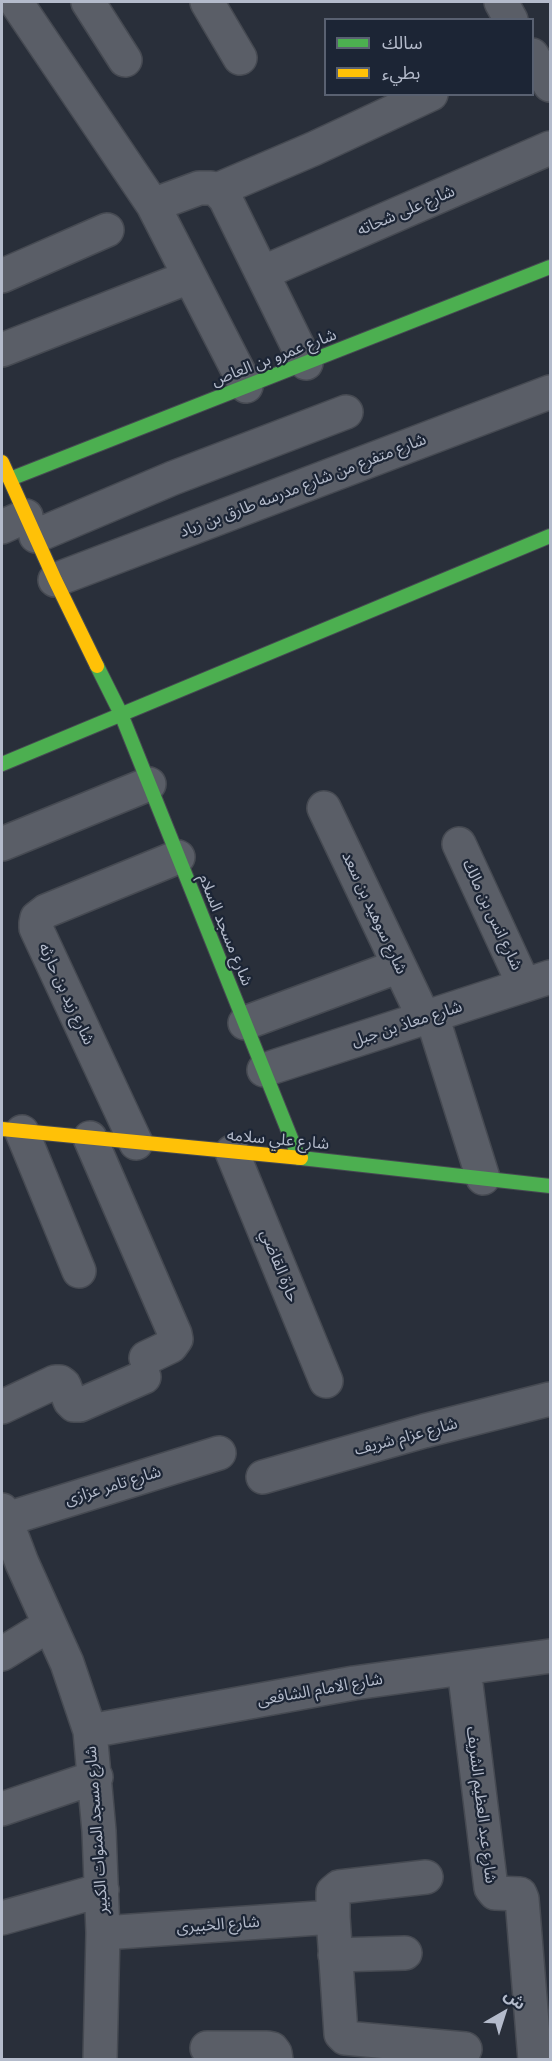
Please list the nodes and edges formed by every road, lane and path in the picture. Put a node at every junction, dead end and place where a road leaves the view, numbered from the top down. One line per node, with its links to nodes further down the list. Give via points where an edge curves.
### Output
1 (16, 2): 13 (street)
2 (88, 2): 8 (street)
3 (207, 2): 6 (street)
4 (501, 2): 5 (street)
5 (510, 18)
6 (240, 58)
7 (534, 58): 9 (street)
8 (125, 60)
9 (550, 86)
10 (427, 96): 12 (street)
11 (550, 148): 16 (street, شارع على شحاته)
12 (218, 190): 13 (street, via 199,188); 16 (street, via 231,208)
13 (153, 205): 18 (street)
14 (107, 230): 17 (street)
15 (550, 267): 20 (street, شارع عمرو بن العاص)
16 (262, 273): 20 (street)
17 (2, 276)
18 (189, 277): 19 (street); 21 (street)
19 (2, 350)
20 (306, 363): 21 (street, شارع عمرو بن العاص)
21 (246, 386): 25 (street, شارع عمرو بن العاص)
22 (550, 392): 28 (street, شارع متفرع من شارع مدرسه طارق بن زياد)
23 (346, 412): 26 (street, via 173,478)
24 (2, 462): 25 (street, شارع مسجد السلام)
25 (9, 479): 26 (street, شارع مسجد السلام)
26 (21, 526): 28 (street, شارع مسجد السلام)
27 (550, 536): 29 (street)
28 (55, 580): 29 (street, شارع مسجد السلام)
29 (121, 714): 30 (street); 31 (street, شارع مسجد السلام)
30 (2, 764)
31 (149, 784): 33 (street); 35 (street, شارع مسجد السلام)
32 (324, 808): 36 (street, شارع سوهيد بن سعد)
33 (2, 844)
34 (459, 844): 37 (street, شارع انس بن مالك)
35 (178, 857): 39 (street, شارع مسجد السلام); 43 (street, شارع زيد بن حارثه, via 46,911 36,923)
36 (399, 966): 38 (street, شارع سوهيد بن سعد); 39 (street)
37 (537, 981): 38 (street, شارع معاذ بن جبل)
38 (428, 1017): 40 (street, شارع معاذ بن جبل); 46 (street, شارع سوهيد بن سعد)
39 (245, 1023): 40 (street, شارع مسجد السلام)
40 (264, 1070): 45 (street, شارع مسجد السلام)
41 (12, 1131): 42 (street, شارع علي سلامه); 48 (street)
42 (90, 1138): 43 (street, شارع علي سلامه); 51 (street, via 176,1340 145,1367 80,1405 74,1405 64,1386 56,1382)
43 (136, 1143): 44 (street, شارع علي سلامه)
44 (232, 1152): 45 (street, شارع علي سلامه); 49 (street, حارة القاضي)
45 (298, 1158): 46 (street, شارع علي سلامه)
46 (483, 1178): 47 (street, شارع علي سلامه)
47 (550, 1186)
48 (79, 1271)
49 (326, 1380)
50 (550, 1399): 53 (street, شارع عزام شريف)
51 (2, 1407)
52 (219, 1453): 54 (street, شارع تامر عزازى)
53 (263, 1477)
54 (4, 1515): 55 (street, شارع مسجد المنوات الكبير)
55 (49, 1625): 56 (street); 59 (street, شارع مسجد المنوات الكبير, via 68,1663)
56 (2, 1654)
57 (550, 1656): 58 (street, شارع الامام الشافعى)
58 (464, 1668): 59 (street, شارع الامام الشافعى, via 354,1683); 73 (street, شارع عبد العظيم الشريف, via 490,1888 495,1893 520,1894 522,1899)
59 (90, 1731): 60 (street, شارع مسجد المنوات الكبير)
60 (96, 1777): 61 (street); 63 (street, شارع مسجد المنوات الكبير)
61 (2, 1809)
62 (426, 1877): 64 (street, via 339,1887 332,1896)
63 (102, 1890): 65 (street); 66 (street, شارع مسجد المنوات الكبير)
64 (333, 1917): 66 (street, شارع الخبيرى); 68 (street)
65 (2, 1918)
66 (103, 1933): 71 (street, شارع مسجد المنوات الكبير)
67 (405, 1953): 68 (street)
68 (335, 1954): 70 (street, via 339,2027 345,2038)
69 (207, 2048): 72 (street, via 267,2048 275,2053)
70 (465, 2049)
71 (100, 2060)
72 (276, 2060)
73 (534, 2060)

